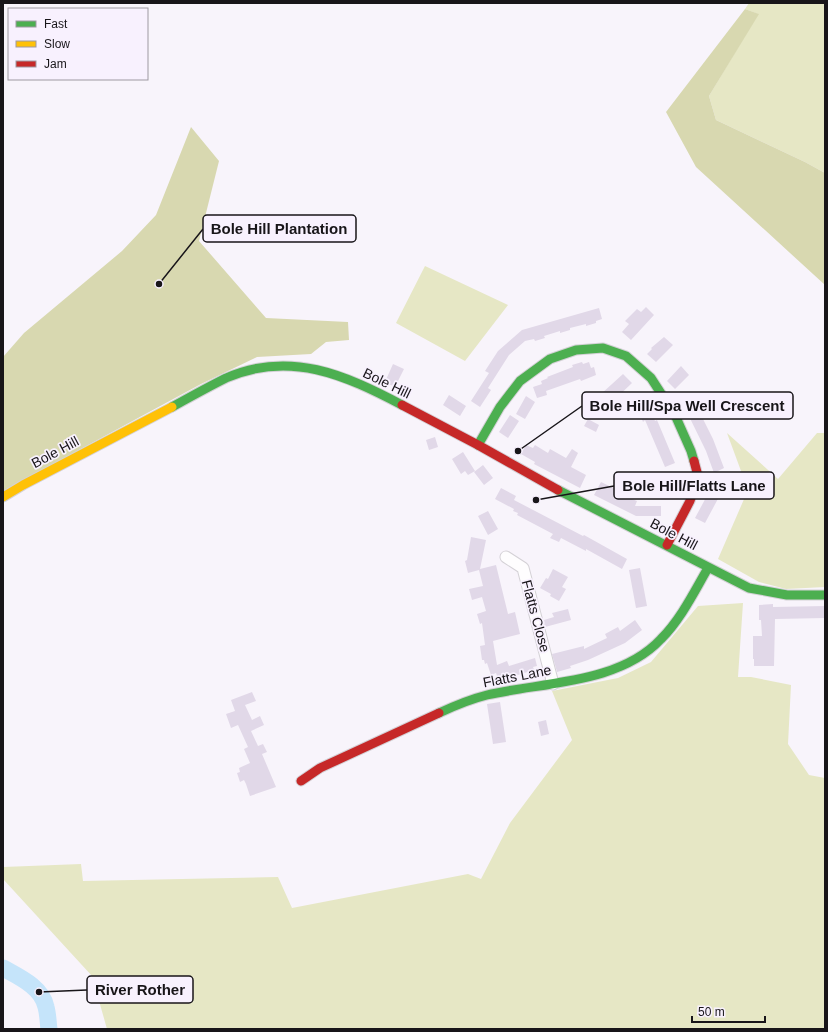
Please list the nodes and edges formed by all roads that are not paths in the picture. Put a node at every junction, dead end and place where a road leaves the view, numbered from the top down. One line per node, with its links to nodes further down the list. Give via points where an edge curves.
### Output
1 (478, 445): 2 (street, Bole Hill, via 367,387 338,375 289,365 258,368 227,378); 3 (street, Bole Hill, via 562,492); 3 (street, via 500,407 520,381 550,360 576,350 603,348 626,356 651,378 675,414 691,451 698,476 690,501)
2 (3, 497)
3 (667, 544): 5 (street, Bole Hill)
4 (506, 557): 7 (street, Flatts Close, via 523,568)
5 (708, 568): 6 (street, Bole Hill, via 749,588 787,595); 7 (street, Flatts Lane, via 680,616 661,640 638,658 607,672)
6 (825, 595)
7 (553, 684): 8 (street, Flatts Lane, via 486,695 448,709 320,768)
8 (301, 781)

